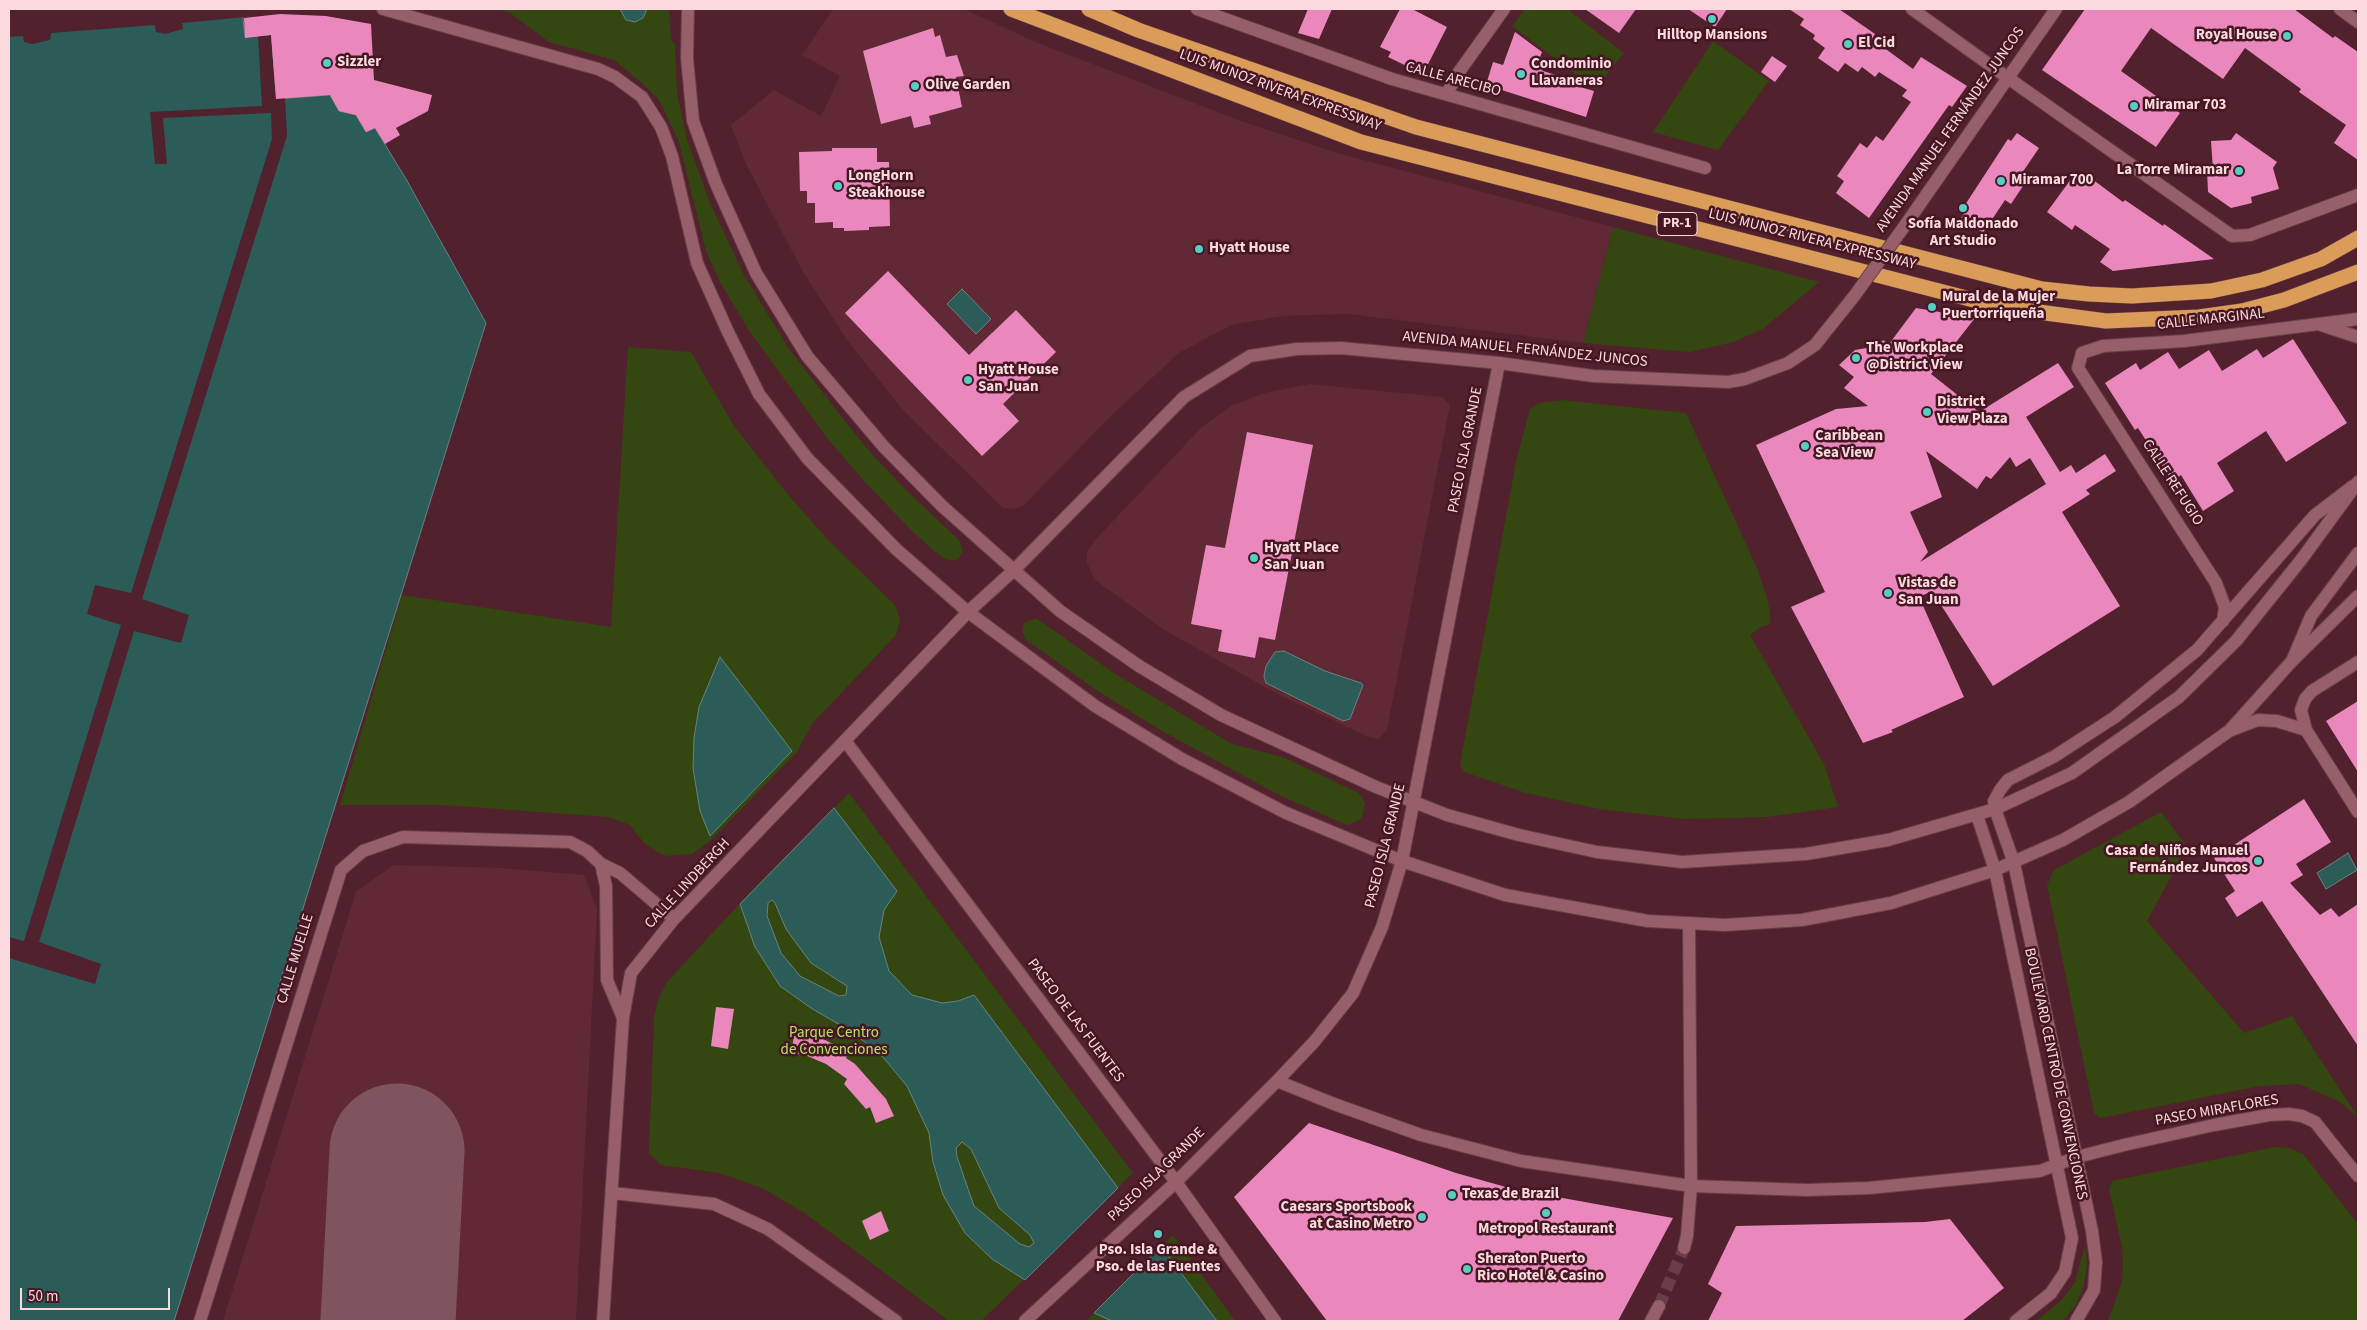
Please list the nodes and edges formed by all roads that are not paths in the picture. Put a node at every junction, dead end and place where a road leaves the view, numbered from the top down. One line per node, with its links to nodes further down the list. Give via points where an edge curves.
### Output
1 (383, 9): 26 (street, via 583,64 616,77 642,97 661,127 672,156 697,263 759,394 813,464 896,549)
2 (688, 9): 24 (street, via 687,58 693,121 716,184 756,273 807,356 884,447 942,506)
3 (1011, 9): 16 (highway, LUIS MUNOZ RIVERA EXPRESSWAY / PR-1, via 1361,142 2001,307 2106,321 2199,317 2242,311 2284,300)
4 (1089, 9): 15 (highway, LUIS MUNOZ RIVERA EXPRESSWAY / PR-1, via 1138,30 1416,127 2042,289 2132,296 2211,291 2262,280 2313,262)
5 (1198, 9): 12 (street, CALLE ARECIBO, via 1392,79)
6 (1504, 9): 12 (street)
7 (1912, 9): 11 (street)
8 (2056, 9): 11 (street, AVENIDA MANUEL FERNÁNDEZ JUNCOS)
9 (2340, 9): 10 (street)
10 (2358, 22)
11 (2008, 78): 14 (street, via 2232,236 2250,235); 20 (street, AVENIDA MANUEL FERNÁNDEZ JUNCOS, bridge, via 1855,295 1815,345 1788,363 1728,382 1594,376)
12 (1447, 94): 13 (street, CALLE ARECIBO)
13 (1705, 168)
14 (2358, 195)
15 (2358, 238)
16 (2358, 272)
17 (2358, 319): 18 (street, CALLE MARGINAL)
18 (2316, 324): 19 (street); 21 (street, CALLE MARGINAL, via 2184,341 2102,346 2082,353)
19 (2358, 337)
20 (1499, 364): 24 (street, AVENIDA MANUEL FERNÁNDEZ JUNCOS, via 1342,348 1297,349 1250,356 1184,397); 33 (street, PASEO ISLA GRANDE)
21 (2078, 368): 27 (street, CALLE REFUGIO, via 2216,584 2225,607)
22 (2358, 483): 27 (street, via 2315,515); 34 (street, via 2236,642 2179,697 2072,773)
23 (2358, 554): 28 (street, via 2311,616)
24 (1014, 570): 26 (street, CALLE LINDBERGH); 33 (street, via 1060,611 1139,666 1221,715)
25 (2358, 596): 28 (street)
26 (968, 612): 32 (street, CALLE LINDBERGH); 37 (street, via 1095,706 1182,759 1286,813)
27 (2223, 621): 34 (street, via 2197,650 2115,717 2055,756 2008,780 1994,801)
28 (2292, 661): 31 (street)
29 (2358, 662): 30 (street, via 2304,699 2301,710)
30 (2306, 730): 31 (street, via 2277,721 2258,720); 35 (street)
31 (2229, 731): 38 (street, via 2129,802 2063,840)
32 (846, 742): 41 (street, CALLE LINDBERGH); 48 (street, PASEO DE LAS FUENTES)
33 (1414, 804): 36 (street, via 1519,835 1597,852 1682,862 1806,854 1888,840); 37 (street, PASEO ISLA GRANDE)
34 (1995, 809): 36 (street); 38 (street, BOULEVARD CENTRO DE CONVENCIONES)
35 (2358, 812)
36 (1976, 815): 40 (street, BOULEVARD CENTRO DE CONVENCIONES)
37 (1402, 861): 42 (street, via 1505,895 1648,921); 44 (street, PASEO ISLA GRANDE, via 1382,927 1352,993 1314,1042)
38 (2014, 863): 40 (street); 45 (street, BOULEVARD CENTRO DE CONVENCIONES)
39 (601, 864): 41 (street, CALLE MUELLE, via 620,873); 43 (street, via 606,886 607,980); 53 (street, CALLE MUELLE, via 570,842 403,837 363,851 341,870)
40 (1995, 870): 42 (street, via 1891,903 1802,920); 46 (street, BOULEVARD CENTRO DE CONVENCIONES)
41 (674, 919): 43 (street, CALLE LINDBERGH, via 631,973)
42 (1689, 923): 49 (street)
43 (623, 1018): 50 (street, CALLE LINDBERGH)
44 (1277, 1082): 48 (street, PASEO ISLA GRANDE); 49 (street, PASEO MIRAFLORES, via 1421,1135 1520,1161)
45 (2077, 1157): 46 (street, PASEO MIRAFLORES); 47 (street, PASEO MIRAFLORES, via 2214,1125 2289,1114 2315,1122); 60 (street, BOULEVARD CENTRO DE CONVENCIONES, via 2096,1262 2094,1290)
46 (2058, 1164): 49 (street, PASEO MIRAFLORES, via 2040,1170 1868,1188 1807,1190); 59 (street, BOULEVARD CENTRO DE CONVENCIONES, via 2072,1238 2065,1272 2051,1293)
47 (2358, 1176)
48 (1176, 1182): 56 (street, PASEO ISLA GRANDE); 57 (street, PASEO DE LAS FUENTES)
49 (1690, 1186): 51 (street)
50 (612, 1193): 54 (street, CALLE LINDBERGH); 55 (street, via 714,1204 768,1229)
51 (1684, 1248)
52 (1659, 1306): 58 (street)
53 (200, 1321)
54 (603, 1321)
55 (896, 1321)
56 (1025, 1321)
57 (1275, 1321)
58 (1651, 1321)
59 (2016, 1321)
60 (2076, 1321)

